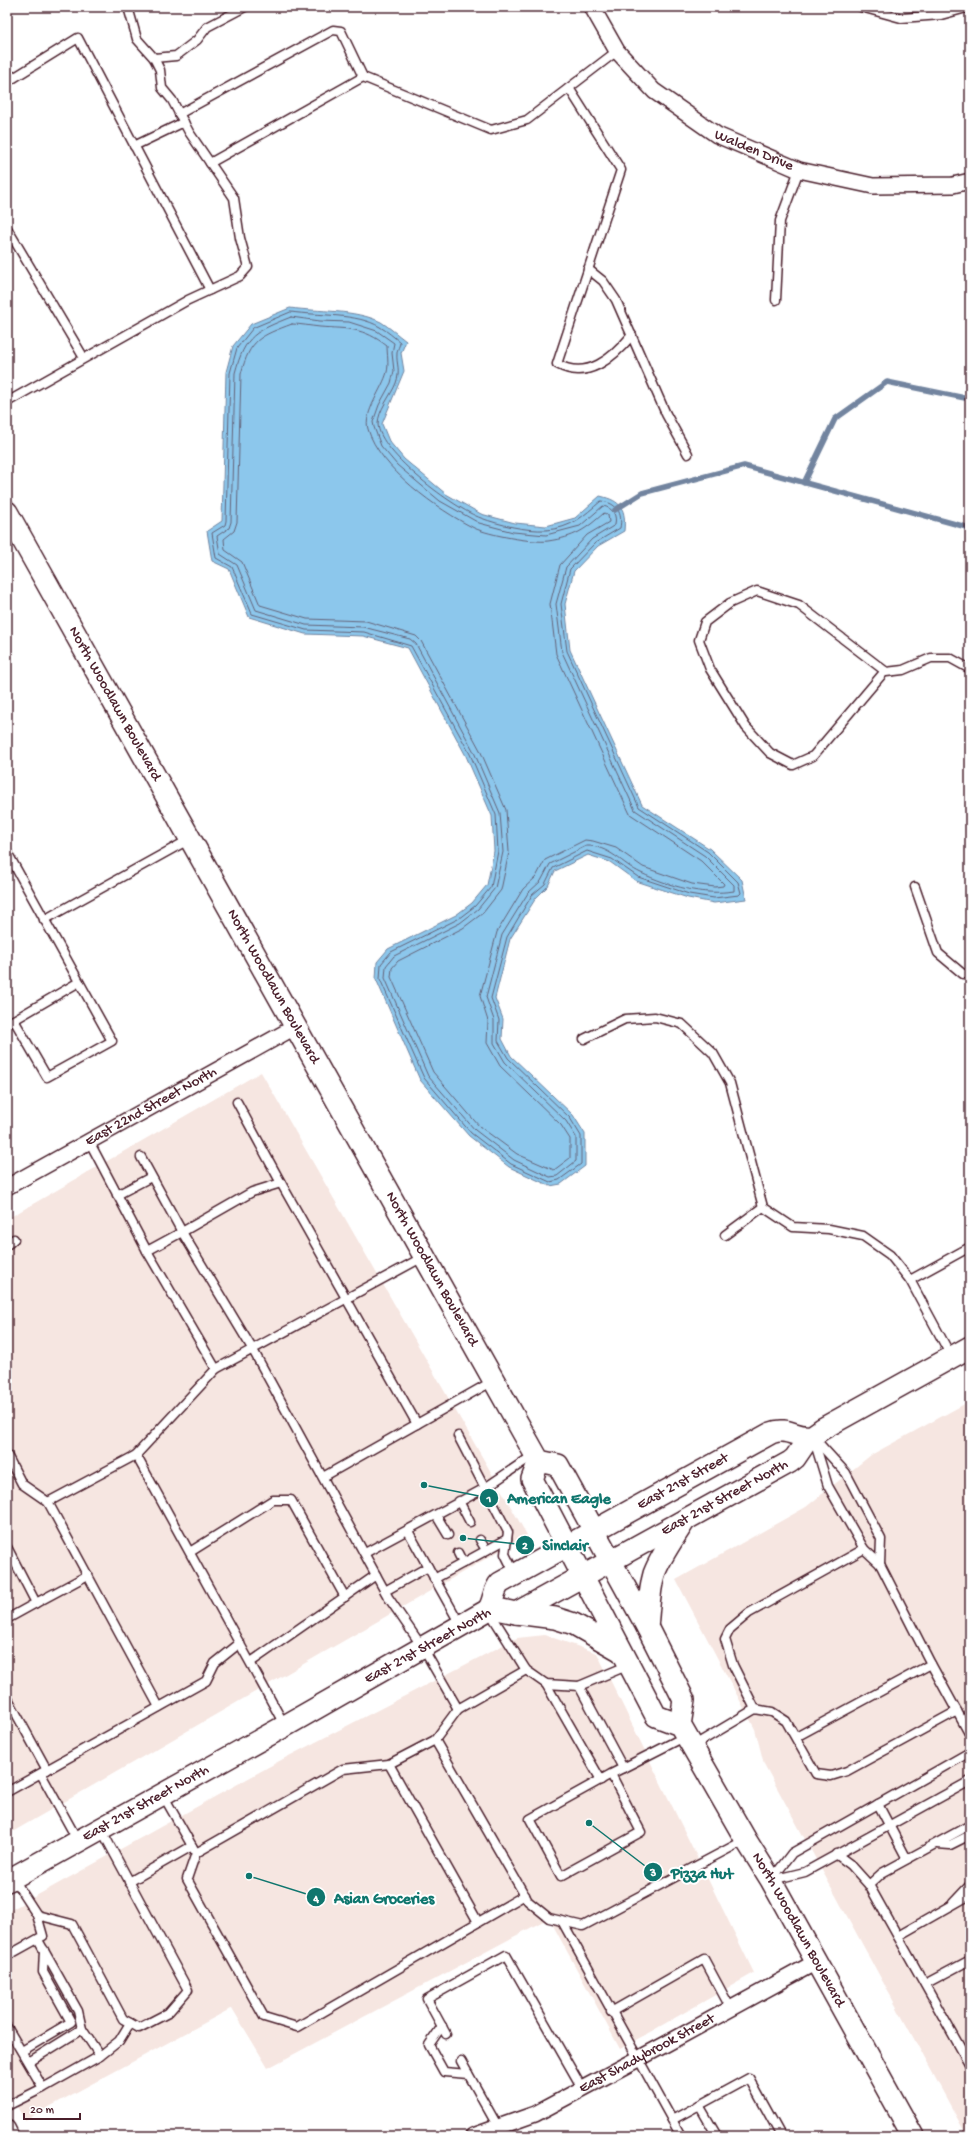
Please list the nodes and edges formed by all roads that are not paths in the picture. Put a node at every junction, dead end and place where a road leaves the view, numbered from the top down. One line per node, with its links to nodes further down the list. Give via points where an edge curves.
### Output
1 (128, 7): 7 (lane, via 137,40)
2 (246, 7): 7 (lane, via 207,27 197,40 176,56)
3 (592, 7): 6 (street, Walden Drive)
4 (861, 7): 5 (lane, via 901,18 941,15)
5 (970, 7)
6 (617, 51): 10 (lane); 15 (street, Walden Drive, via 654,91 717,135)
7 (154, 58): 11 (lane, via 160,70 162,88)
8 (363, 77): 10 (lane, via 491,130 527,120); 11 (lane, via 341,31 333,30); 14 (lane)
9 (7, 82): 13 (lane, via 78,38)
10 (569, 88): 18 (lane, via 621,170)
11 (179, 114): 12 (lane)
12 (184, 122): 13 (lane); 14 (lane)
13 (134, 146): 19 (lane)
14 (210, 163): 19 (lane, via 234,198 240,238 248,266 240,276)
15 (799, 170): 16 (street, Walden Drive, via 873,186 953,184); 20 (lane, via 780,221)
16 (970, 181)
17 (7, 228): 22 (lane)
18 (588, 269): 21 (lane, via 603,281 616,300); 21 (lane, via 557,364 566,369 580,371 594,366 618,352)
19 (210, 290): 22 (lane)
20 (776, 300)
21 (632, 335): 24 (lane, via 666,414)
22 (84, 358): 23 (lane)
23 (7, 402)
24 (688, 454)
25 (7, 512): 28 (main road, North Woodlawn Boulevard)
26 (970, 669): 27 (lane, via 950,658 931,658 902,670)
27 (885, 671): 27 (lane, via 799,605 757,591 730,603 705,622 699,640 710,669 746,727 770,753 793,765 812,756)
28 (190, 839): 31 (lane); 35 (main road, North Woodlawn Boulevard)
29 (7, 852): 31 (lane)
30 (915, 887): 32 (lane, via 938,953 963,974)
31 (44, 920): 33 (lane)
32 (970, 974)
33 (79, 982): 34 (lane); 34 (lane, via 112,1041 48,1077)
34 (10, 1022)
35 (295, 1027): 38 (street, East 22nd Street North); 49 (main road, North Woodlawn Boulevard)
36 (584, 1039): 44 (lane, via 625,1019 655,1017 682,1024 713,1053 730,1083)
37 (237, 1102): 41 (lane)
38 (89, 1141): 42 (street, East 22nd Street North); 43 (lane)
39 (141, 1158): 40 (lane)
40 (151, 1177): 43 (lane); 45 (lane)
41 (281, 1182): 45 (lane, via 252,1192); 51 (lane)
42 (7, 1187)
43 (117, 1195): 48 (lane)
44 (763, 1207): 46 (lane); 50 (lane, via 793,1227 829,1229 863,1236 890,1255)
45 (182, 1232): 48 (lane); 53 (lane)
46 (725, 1235)
47 (970, 1247): 50 (lane)
48 (147, 1251): 55 (lane)
49 (424, 1256): 51 (lane); 56 (main road, North Woodlawn Boulevard)
50 (910, 1280): 54 (lane)
51 (346, 1299): 53 (lane); 57 (lane)
52 (970, 1346): 54 (main road, East 21st Street North)
53 (253, 1350): 55 (lane); 63 (lane)
54 (951, 1357): 59 (main road, East 21st Street North)
55 (216, 1369): 61 (lane)
56 (494, 1380): 57 (lane); 62 (main road, North Woodlawn Boulevard)
57 (417, 1424): 63 (lane)
58 (458, 1436): 64 (lane)
59 (812, 1436): 68 (main road, East 21st Street North, via 790,1462); 71 (main road, East 21st Street, via 797,1436 784,1430 771,1433); 77 (lane, via 828,1486); 84 (lane, via 846,1473 881,1539)
60 (7, 1455): 66 (lane, via 22,1484)
61 (136, 1455): 66 (lane); 79 (lane)
62 (537, 1458): 64 (lane); 71 (main road, via 558,1465); 75 (main road, via 532,1480)
63 (323, 1477): 81 (lane)
64 (486, 1488): 65 (lane); 73 (lane, via 508,1532)
65 (459, 1501): 67 (lane); 69 (lane)
66 (48, 1502): 87 (lane)
67 (436, 1515): 70 (lane); 72 (lane)
68 (687, 1518): 82 (main road, East 21st Street North); 98 (main road, via 654,1574)
69 (470, 1522)
70 (408, 1531): 81 (lane); 85 (lane)
71 (594, 1531): 75 (main road, East 21st Street); 82 (main road)
72 (448, 1535)
73 (507, 1539): 78 (lane); 86 (lane, via 505,1554)
74 (480, 1540): 78 (lane)
75 (566, 1546): 86 (main road, East 21st Street); 89 (main road)
76 (7, 1547): 93 (lane)
77 (864, 1549): 84 (lane); 110 (lane, via 748,1613 730,1629 725,1639 733,1665)
78 (486, 1550): 83 (lane)
79 (190, 1552): 92 (lane, via 273,1500 291,1500); 99 (lane)
80 (458, 1553): 83 (lane)
81 (365, 1554): 88 (lane)
82 (610, 1560): 89 (main road, East 21st Street North); 98 (main road)
83 (463, 1563): 90 (lane)
84 (880, 1564): 103 (lane)
85 (428, 1567): 90 (lane); 91 (lane)
86 (516, 1574): 94 (main road, East 21st Street, via 496,1588 495,1598)
87 (88, 1575): 93 (lane); 108 (lane)
88 (376, 1575): 91 (lane); 92 (lane)
89 (582, 1576): 95 (main road, East 21st Street North); 101 (main road)
90 (434, 1579): 97 (lane)
91 (385, 1591): 100 (lane)
92 (345, 1597): 102 (lane)
93 (36, 1603): 96 (lane)
94 (488, 1610): 95 (main road, East 21st Street North); 97 (main road, East 21st Street North); 104 (lane)
95 (516, 1612): 101 (main road, via 555,1618 574,1624)
96 (7, 1619)
97 (461, 1626): 100 (main road, East 21st Street North)
98 (647, 1627): 113 (main road, via 684,1700)
99 (240, 1643): 102 (lane); 108 (lane, via 215,1663 206,1681)
100 (423, 1648): 109 (lane); 112 (main road, East 21st Street North)
101 (625, 1658): 106 (lane); 113 (main road, via 656,1716)
102 (251, 1662): 112 (lane)
103 (931, 1664): 111 (lane); 115 (lane)
104 (526, 1670): 105 (lane); 109 (lane)
105 (546, 1684): 106 (lane); 122 (lane)
106 (579, 1686): 119 (lane)
107 (7, 1697): 120 (lane)
108 (159, 1707): 120 (lane)
109 (458, 1709): 116 (lane)
110 (755, 1709): 113 (lane); 115 (lane, via 772,1712 786,1721)
111 (957, 1711): 114 (lane); 115 (lane, via 847,1772 831,1776 816,1774)
112 (285, 1726): 125 (main road, East 21st Street North)
113 (687, 1735): 119 (lane); 131 (main road, North Woodlawn Boulevard)
114 (970, 1735)
115 (796, 1737)
116 (435, 1740): 118 (lane); 142 (lane)
117 (970, 1752): 126 (lane)
118 (389, 1764): 134 (lane, via 343,1769); 147 (lane)
119 (623, 1768): 121 (lane)
120 (44, 1772): 124 (lane); 132 (lane)
121 (611, 1774): 122 (lane); 122 (lane, via 641,1832 561,1876 530,1819)
122 (600, 1780)
123 (970, 1781): 127 (lane)
124 (8, 1791)
125 (163, 1794): 129 (main road, East 21st Street North); 134 (lane)
126 (878, 1804): 127 (lane); 138 (lane, via 792,1853)
127 (889, 1825): 135 (lane); 136 (lane)
128 (970, 1826): 133 (lane)
129 (101, 1829): 132 (main road, East 21st Street North); 139 (lane)
130 (970, 1835): 133 (lane, via 950,1845)
131 (746, 1840): 138 (main road, North Woodlawn Boulevard); 146 (lane, via 583,1926)
132 (78, 1841): 137 (main road, East 21st Street North)
133 (937, 1844): 136 (lane)
134 (194, 1849): 139 (lane); 147 (lane, via 187,1879 264,2017 297,2027)
135 (836, 1854): 138 (lane, via 806,1872); 140 (lane, via 851,1865)
136 (907, 1859): 140 (lane, via 882,1873)
137 (10, 1879): 145 (lane)
138 (771, 1880): 153 (main road, North Woodlawn Boulevard)
139 (129, 1882): 157 (lane, via 188,1990 168,2013 139,2028)
140 (869, 1885): 148 (lane)
141 (970, 1885): 144 (lane)
142 (525, 1895): 146 (lane, via 528,1901 549,1918); 147 (lane)
143 (970, 1895): 144 (lane)
144 (950, 1906): 148 (lane)
145 (37, 1915): 149 (lane, via 43,1936); 157 (lane, via 72,1924 123,2019)
146 (562, 1921): 156 (lane)
147 (478, 1922)
148 (898, 1936): 154 (lane)
149 (38, 1940): 150 (lane); 151 (lane)
150 (44, 1950): 160 (lane, via 78,2012); 162 (lane, via 43,1972 71,2022)
151 (7, 1956)
152 (970, 1960): 154 (lane)
153 (816, 1962): 155 (street, East Shadybrook Street); 181 (main road, North Woodlawn Boulevard)
154 (925, 1984): 167 (lane)
155 (731, 2008): 156 (lane, via 704,1959); 164 (street, East Shadybrook Street)
156 (611, 2012): 164 (lane)
157 (130, 2023): 163 (lane, via 119,2041)
158 (442, 2026): 161 (lane); 168 (lane, via 429,2045 444,2072); 170 (lane, via 427,1999 506,1955)
159 (7, 2027): 162 (lane)
160 (82, 2030): 163 (lane); 166 (lane)
161 (446, 2034)
162 (22, 2051): 166 (lane)
163 (100, 2056): 169 (lane)
164 (638, 2059): 170 (street, East Shadybrook Street); 173 (lane)
165 (461, 2061): 168 (lane)
166 (29, 2062): 169 (lane)
167 (970, 2065)
168 (468, 2074): 174 (lane)
169 (43, 2088): 172 (lane)
170 (582, 2088): 174 (street, East Shadybrook Street, via 535,2114)
171 (699, 2105): 173 (lane); 179 (lane); 180 (lane, via 749,2078)
172 (7, 2106)
173 (672, 2120): 178 (lane)
174 (498, 2127): 177 (street, East Shadybrook Street)
175 (7, 2128): 176 (street)
176 (11, 2136)
177 (473, 2136)
178 (681, 2136)
179 (717, 2136)
180 (781, 2136)
181 (913, 2136)

